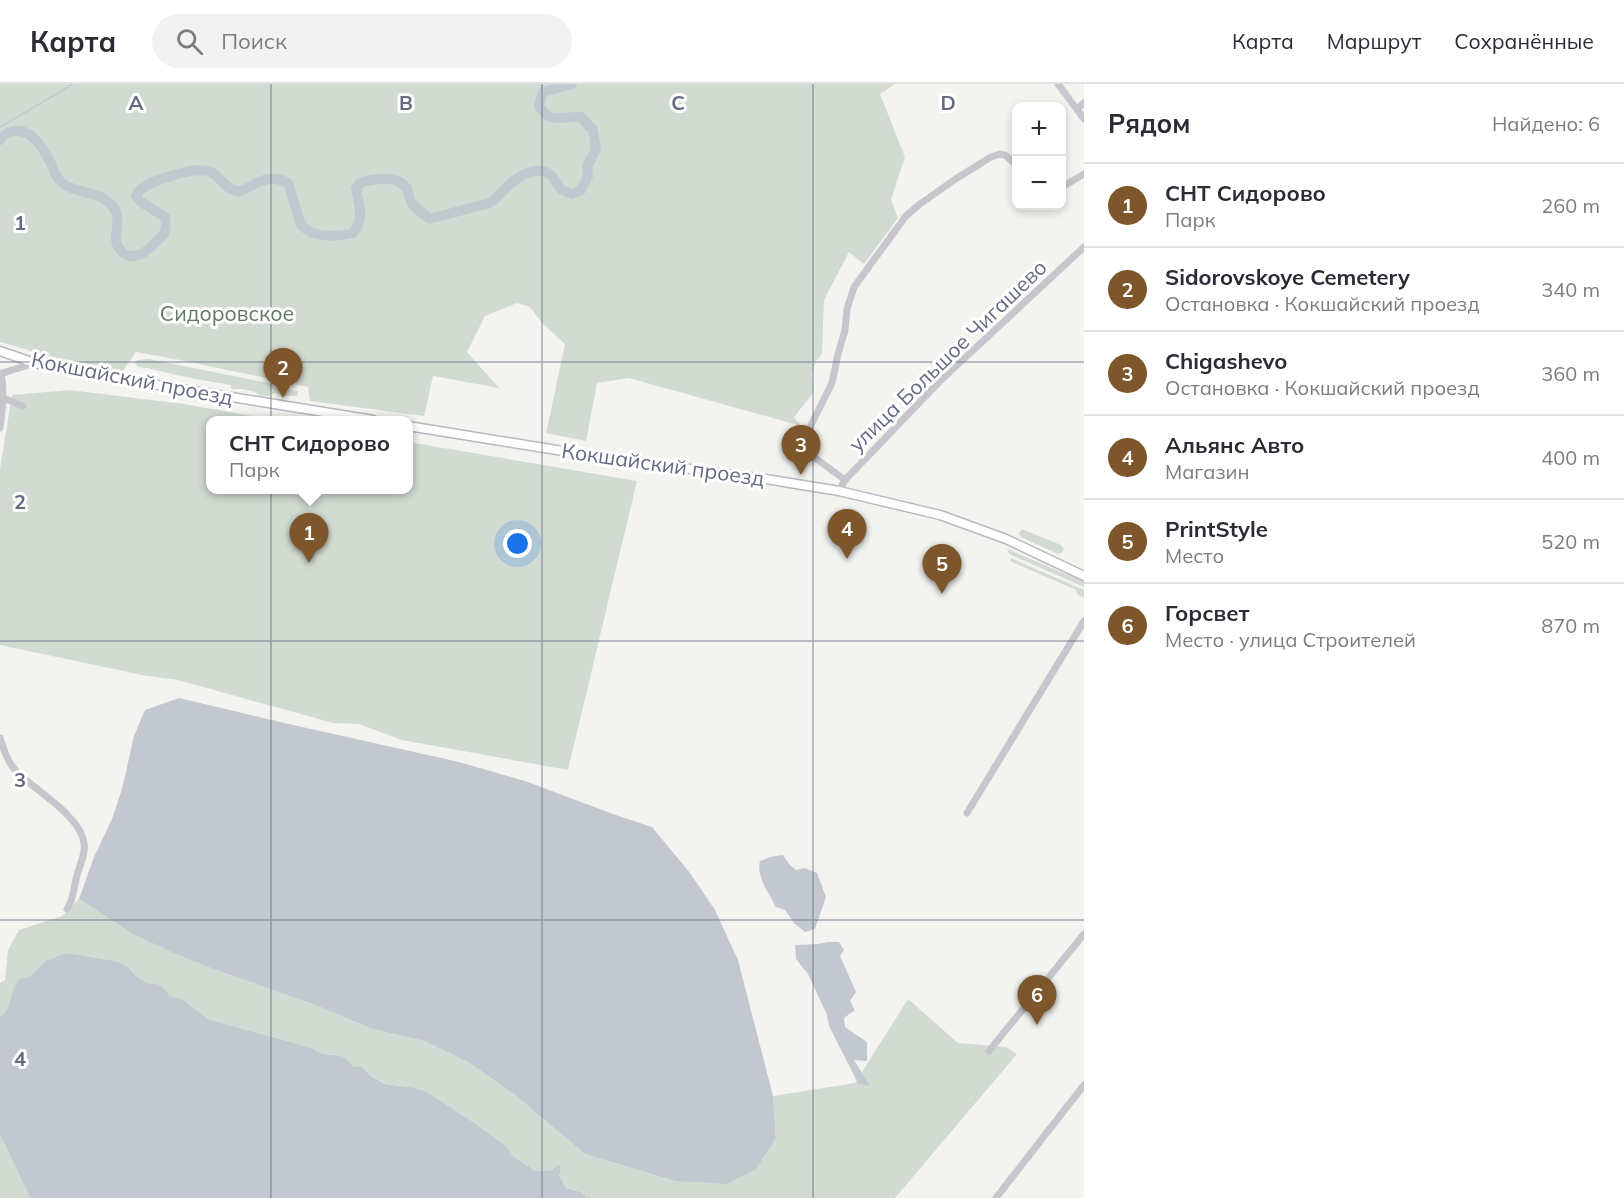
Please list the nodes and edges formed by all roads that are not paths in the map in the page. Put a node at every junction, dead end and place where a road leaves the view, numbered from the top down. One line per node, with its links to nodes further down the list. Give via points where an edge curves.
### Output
1 (1058, 84): 3 (street)
2 (1084, 103): 3 (street)
3 (1077, 109): 4 (street)
4 (1084, 119)
5 (1012, 160): 17 (street, via 1005,154 991,157 920,204 906,216 854,286 832,383 805,444 814,457)
6 (1084, 174): 7 (street)
7 (1066, 185)
8 (1084, 247): 17 (street, улица Большое Чигашево, via 940,381)
9 (0, 351): 10 (main road, Кокшайский проезд)
10 (35, 363): 11 (street); 14 (main road, Кокшайский проезд)
11 (0, 374): 12 (street)
12 (3, 398): 13 (street); 16 (street)
13 (22, 406)
14 (348, 416)
15 (413, 427): 18 (main road, Кокшайский проезд)
16 (0, 428)
17 (844, 480): 18 (street, улица Большое Чигашево)
18 (839, 491): 19 (main road, Кокшайский проезд, via 940,515 1006,539)
19 (1084, 576)
20 (1084, 621): 22 (street)
21 (0, 738): 23 (street, via 16,771 81,832 85,844 72,903)
22 (967, 813)
23 (67, 909)
24 (1084, 934): 25 (street)
25 (989, 1052)
26 (1084, 1084): 27 (street)
27 (996, 1198)

